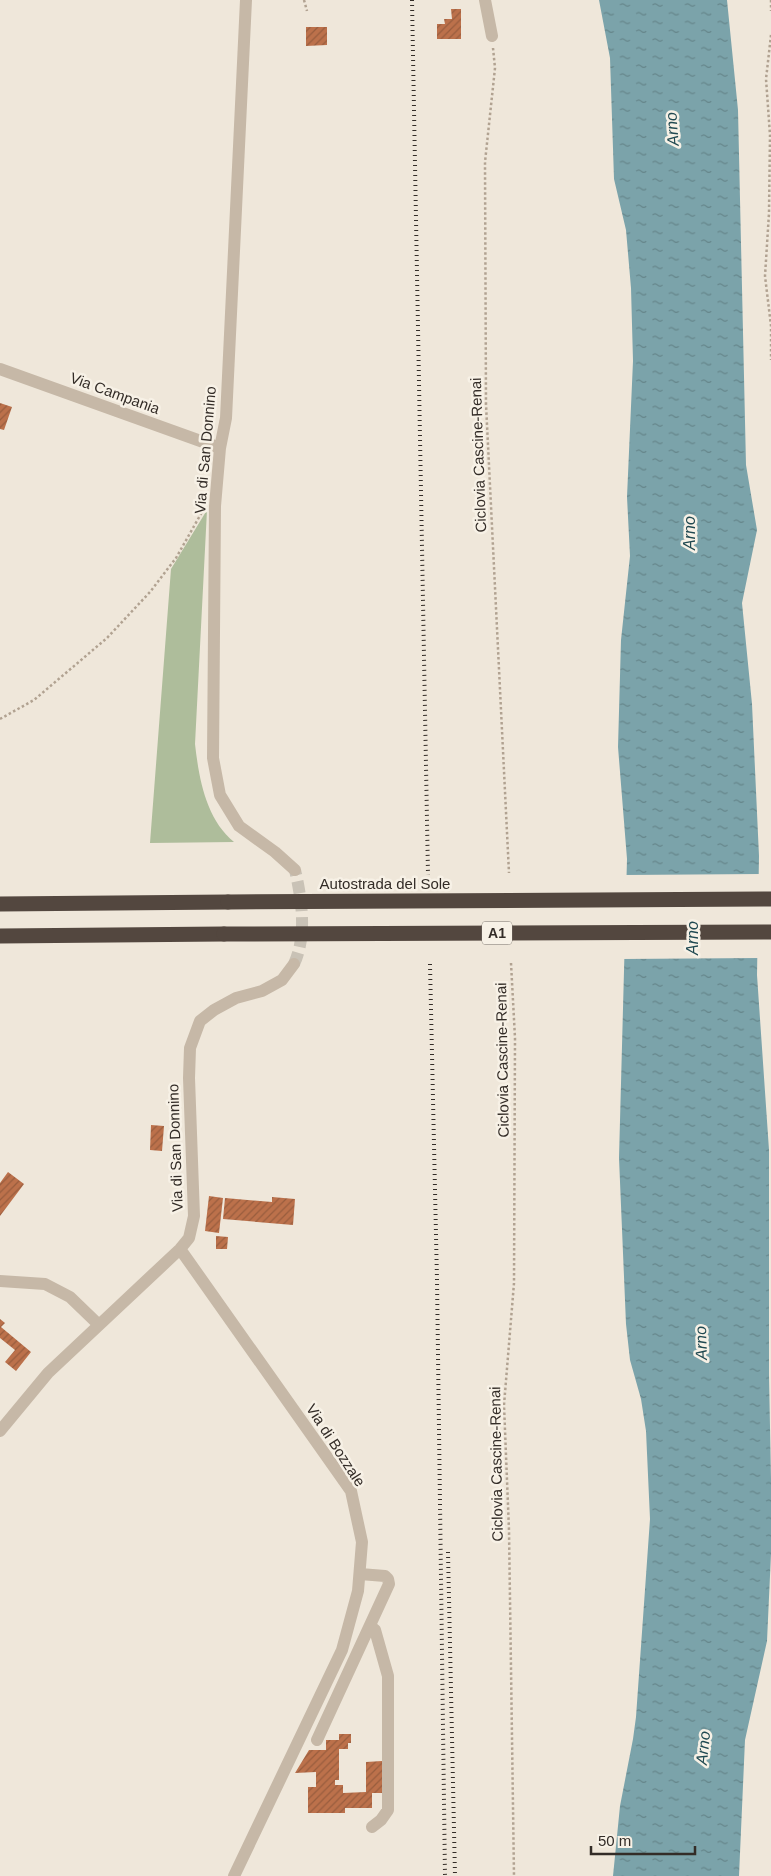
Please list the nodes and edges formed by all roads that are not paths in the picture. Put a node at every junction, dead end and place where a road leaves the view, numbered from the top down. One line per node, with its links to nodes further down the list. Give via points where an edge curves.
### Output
1 (246, 0): 5 (street, Via di San Donnino, via 226,418)
2 (485, 0): 3 (street)
3 (492, 36)
4 (0, 369): 5 (street, Via Campania)
5 (220, 448): 6 (street, Via di San Donnino, via 214,506 213,758 220,795 239,826)
6 (295, 870)
7 (771, 899): 8 (highway, Autostrada del Sole / A1, bridge)
8 (0, 904)
9 (771, 932): 10 (highway, A1, bridge)
10 (0, 936)
11 (294, 964): 12 (street, Via di San Donnino, via 282,980 262,991 236,998 200,1021 190,1048 189,1078 194,1216 189,1238)
12 (180, 1249): 14 (street, Via di San Donnino); 16 (street, Via di Bozzale, via 350,1491 362,1542)
13 (0, 1281): 14 (street, via 44,1284 70,1297)
14 (99, 1325): 15 (street, Via di San Donnino, via 48,1373)
15 (0, 1431)
16 (360, 1574): 17 (street, via 385,1576 389,1584); 20 (street, Via di Bozzale, via 342,1650)
17 (370, 1626): 18 (street); 19 (street, via 376,1630 388,1676 388,1810)
18 (317, 1740)
19 (372, 1827)
20 (234, 1876)

